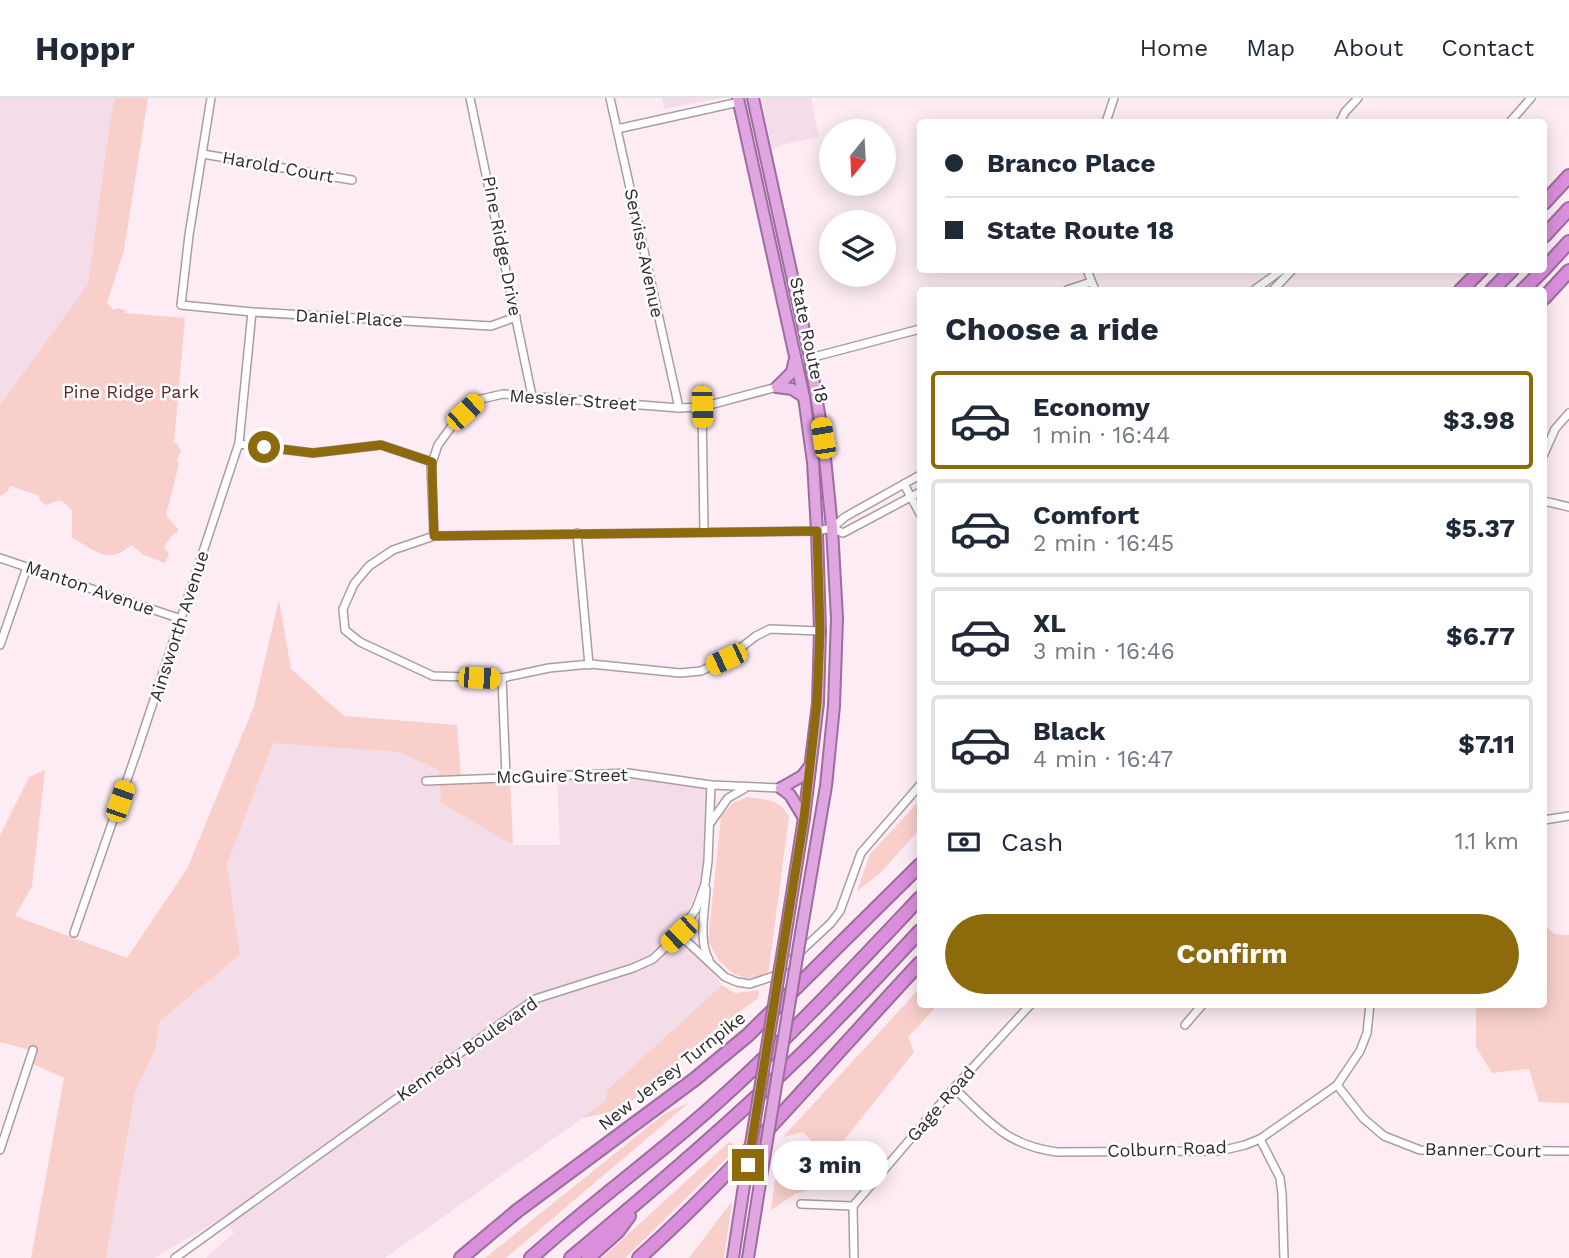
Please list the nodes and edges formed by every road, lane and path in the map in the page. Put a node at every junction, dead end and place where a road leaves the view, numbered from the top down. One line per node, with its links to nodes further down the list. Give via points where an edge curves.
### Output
1 (211, 98): 14 (street)
2 (481, 98): 8 (street)
3 (610, 98): 13 (street, Serviss Avenue)
4 (753, 98): 41 (highway, State Route 18)
5 (1114, 98): 10 (street)
6 (1358, 98): 11 (street)
7 (1531, 98): 12 (street)
8 (471, 99): 39 (street, Pine Ridge Drive)
9 (738, 100): 13 (street); 42 (highway, State Route 18)
10 (1107, 119)
11 (1342, 119)
12 (1513, 119)
13 (617, 129): 47 (street, Serviss Avenue)
14 (203, 154): 16 (street, Harold Court); 38 (street, Daniel Place, via 181,305)
15 (1569, 176): 17 (highway)
16 (352, 180)
17 (1547, 200)
18 (1569, 209): 19 (highway)
19 (1547, 233)
20 (1569, 242): 21 (highway)
21 (1547, 265)
22 (1569, 271): 37 (highway)
23 (1088, 273): 29 (street)
24 (1278, 273): 32 (street)
25 (1289, 273): 33 (street)
26 (1478, 273): 34 (highway)
27 (1509, 273): 35 (highway)
28 (1539, 273): 36 (highway)
29 (1091, 282): 30 (street); 31 (street)
30 (1075, 287)
31 (1094, 287)
32 (1258, 287)
33 (1276, 287)
34 (1464, 287)
35 (1495, 287)
36 (1526, 287)
37 (1547, 296)
38 (252, 312): 39 (street, Daniel Place, via 491,326); 49 (street, Ainsworth Avenue)
39 (516, 317): 44 (street, Pine Ridge Drive)
40 (917, 330): 41 (street)
41 (810, 358): 59 (highway, State Route 18)
42 (795, 359): 43 (highway, via 792,372); 45 (highway, State Route 18)
43 (777, 387): 45 (highway, via 792,388); 46 (street, Messler Street)
44 (532, 396): 47 (street, Messler Street); 51 (street, Messler Street, via 503,394 477,400 438,445)
45 (804, 397): 61 (highway, State Route 18)
46 (702, 407): 47 (street, Messler Street); 60 (street)
47 (679, 408)
48 (1569, 413): 50 (street)
49 (239, 444): 51 (street, via 313,453 381,445); 66 (street, Ainsworth Avenue)
50 (1547, 447)
51 (432, 462): 63 (street, Messler Street)
52 (917, 477): 53 (street)
53 (904, 484): 55 (street); 59 (street)
54 (917, 494): 55 (street)
55 (911, 497): 58 (street); 59 (street, via 843,533)
56 (1547, 502): 57 (street)
57 (1569, 507)
58 (917, 508)
59 (832, 528): 61 (street); 116 (highway, State Route 18, bridge, via 837,618 826,786)
60 (704, 531): 61 (street); 62 (street)
61 (817, 531): 67 (highway, State Route 18)
62 (577, 533): 63 (street); 69 (street)
63 (434, 536): 70 (street, via 393,550 369,566 354,584 343,609 345,630 360,642 433,676)
64 (0, 558): 65 (street, Manton Avenue)
65 (27, 567): 66 (street, Manton Avenue); 68 (street)
66 (181, 619): 85 (street, Ainsworth Avenue)
67 (820, 631): 69 (street, via 771,629 701,671); 71 (highway, State Route 18)
68 (0, 645)
69 (589, 665): 70 (street, via 549,667)
70 (502, 678): 72 (street)
71 (810, 766): 76 (highway); 79 (highway, State Route 18)
72 (506, 776): 73 (street, McGuire Street); 74 (street, McGuire Street, via 628,773)
73 (426, 781)
74 (711, 785): 75 (street, McGuire Street); 81 (street, Kennedy Boulevard)
75 (749, 788): 76 (street, McGuire Street); 81 (street, via 728,797)
76 (781, 788): 79 (highway)
77 (917, 788): 88 (street, via 861,853 840,911 831,923 774,976 750,984 737,982)
78 (1569, 816): 80 (street)
79 (804, 818): 115 (highway, State Route 18, bridge)
80 (1547, 820)
81 (710, 825): 82 (street, Kennedy Boulevard)
82 (708, 860): 86 (street, Kennedy Boulevard, via 696,909); 88 (street, via 703,938)
83 (917, 868): 104 (highway, New Jersey Turnpike, via 740,1042)
84 (917, 901): 105 (highway, via 792,1032 705,1114)
85 (74, 933)
86 (679, 934): 88 (street); 106 (street, Kennedy Boulevard, via 653,959 535,999)
87 (917, 934): 101 (highway, via 807,1049)
88 (713, 966)
89 (917, 966): 100 (highway)
90 (1027, 1008): 96 (street, Gage Road)
91 (1200, 1008): 93 (street)
92 (1370, 1008): 95 (street, Colburn Road, via 1360,1051)
93 (1185, 1025)
94 (33, 1050): 98 (street)
95 (1337, 1085): 97 (street, Colburn Road); 99 (street, Banner Court, via 1384,1136 1420,1150)
96 (954, 1088): 97 (street, Colburn Road, via 1001,1132 1034,1149 1220,1151); 103 (street, Gage Road)
97 (1260, 1139): 118 (street, via 1280,1178)
98 (0, 1150)
99 (1569, 1151)
100 (719, 1181): 113 (highway); 114 (highway)
101 (643, 1197): 111 (highway); 112 (highway, via 618,1231)
102 (801, 1205): 103 (street)
103 (853, 1206): 117 (street)
104 (517, 1211): 107 (highway); 108 (highway, New Jersey Turnpike)
105 (556, 1235): 109 (highway); 110 (highway)
106 (175, 1258)
107 (449, 1258)
108 (461, 1258)
109 (524, 1258)
110 (531, 1258)
111 (571, 1258)
112 (588, 1258)
113 (639, 1258)
114 (652, 1258)
115 (733, 1258)
116 (748, 1258)
117 (854, 1258)
118 (1284, 1258)

